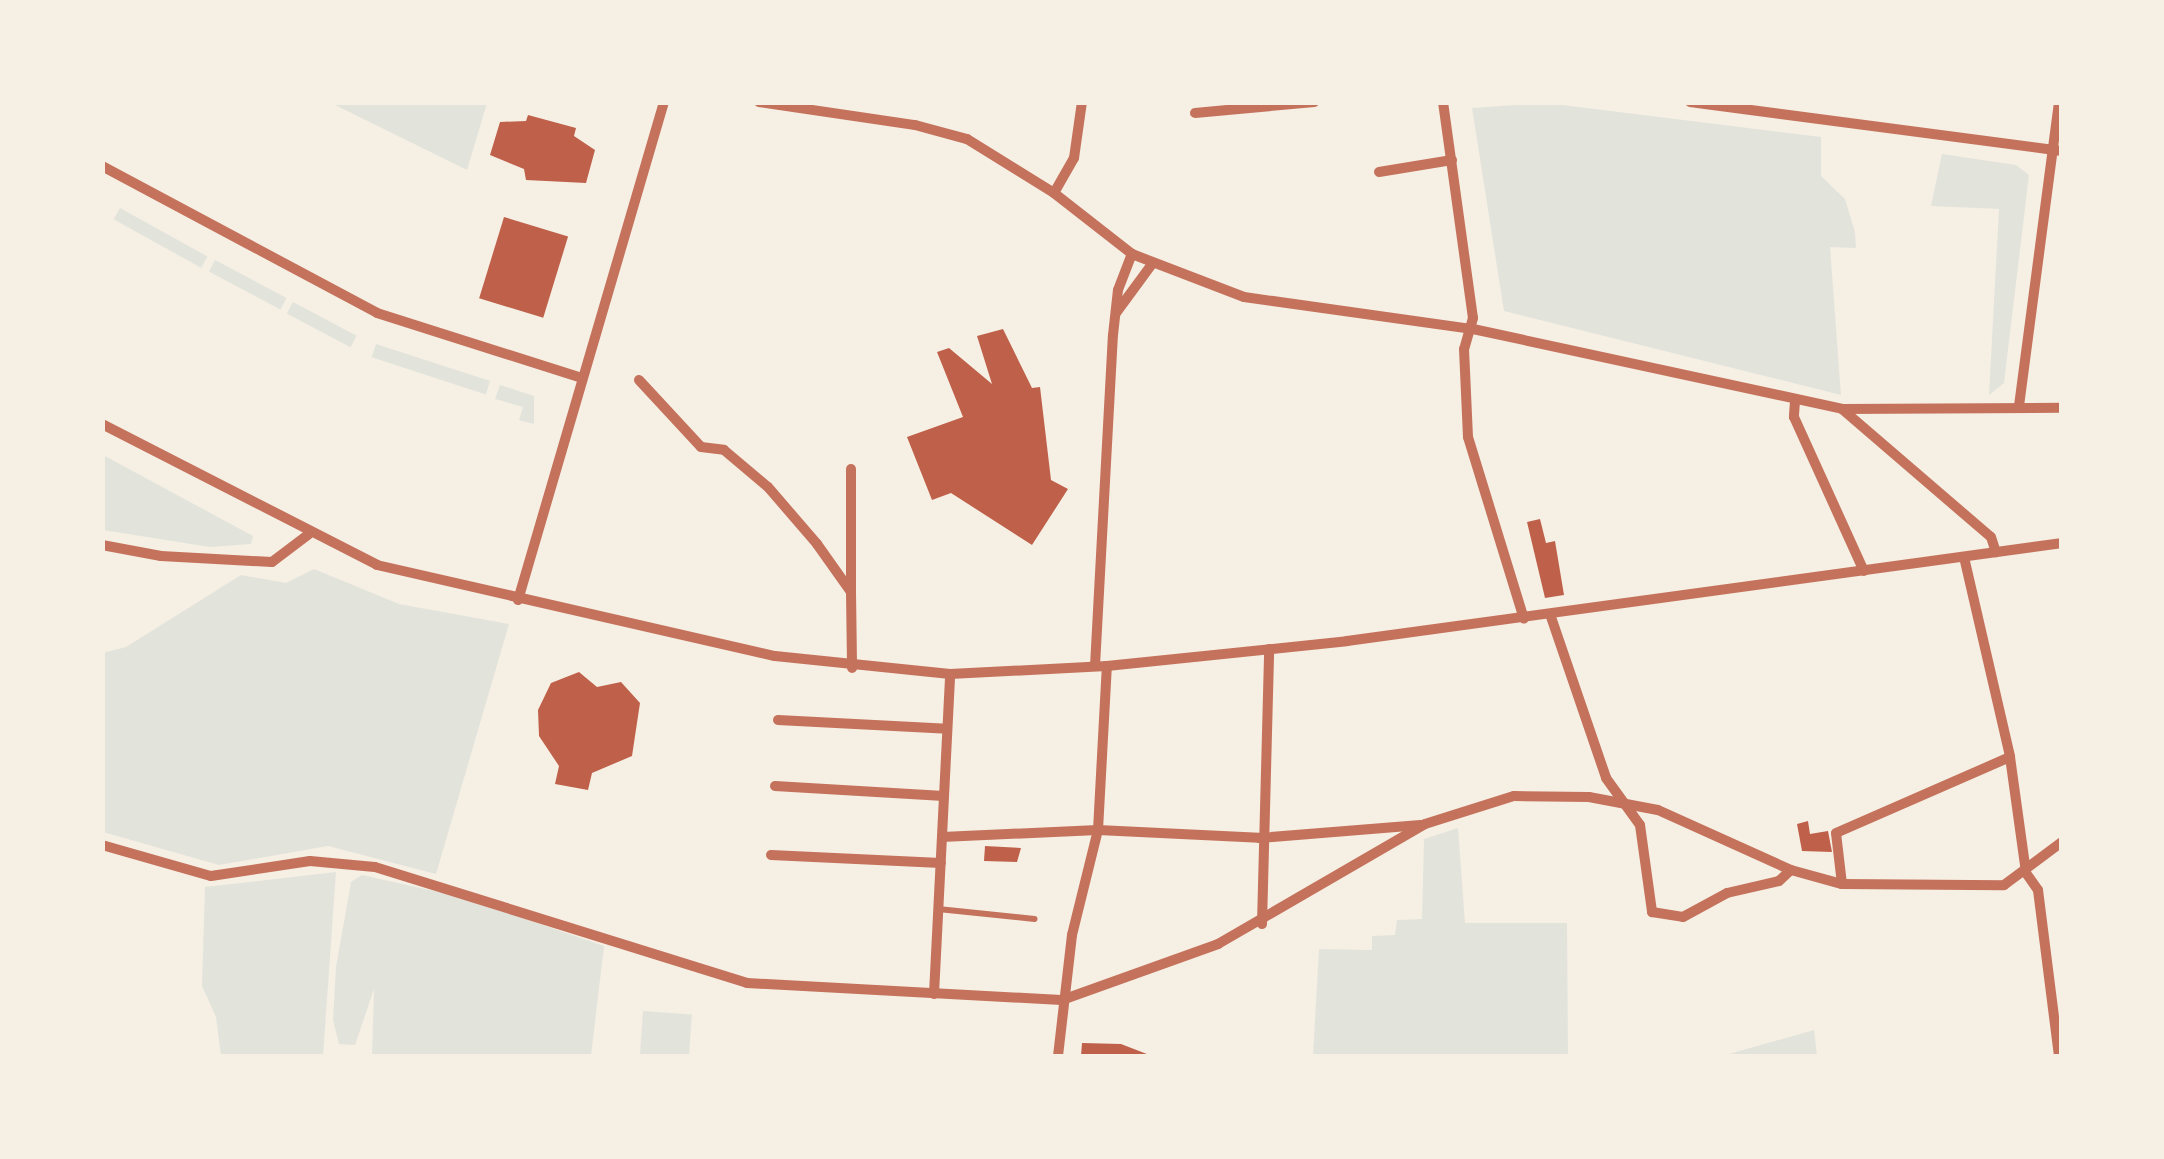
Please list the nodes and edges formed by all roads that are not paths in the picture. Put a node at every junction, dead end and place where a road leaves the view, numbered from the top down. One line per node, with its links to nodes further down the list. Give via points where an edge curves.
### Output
1 (664, 102): 18 (street)
2 (758, 102): 13 (street, via 915,125 967,140)
3 (1082, 102): 13 (street, via 1074,158)
4 (1314, 102): 8 (street)
5 (1443, 102): 10 (street)
6 (1690, 102): 9 (street)
7 (2059, 102): 9 (street)
8 (1196, 113)
9 (2057, 151): 21 (street)
10 (1452, 160): 12 (street); 17 (street)
11 (102, 166): 18 (street, via 377,313)
12 (1379, 172)
13 (1054, 193): 14 (street)
14 (1132, 254): 15 (street); 16 (street)
15 (1152, 264): 16 (street); 17 (street, via 1244,297)
16 (1116, 313): 37 (street)
17 (1473, 329): 20 (street); 35 (street, via 1463,379 1472,464)
18 (582, 378): 33 (street)
19 (639, 380): 32 (street, via 701,446 724,450 768,487)
20 (1795, 401): 23 (street); 31 (street, via 1794,416)
21 (2019, 406): 22 (street); 23 (street)
22 (2062, 408)
23 (1842, 409): 29 (street, via 1992,538)
24 (102, 424): 26 (street)
25 (851, 469): 32 (street)
26 (308, 534): 28 (street, via 272,562); 33 (street, via 376,566)
27 (2062, 543): 29 (street)
28 (102, 545)
29 (1996, 552): 30 (street)
30 (1964, 557): 31 (street); 42 (street)
31 (1864, 571): 34 (street)
32 (851, 592): 38 (street)
33 (518, 600): 38 (street)
34 (1550, 614): 35 (street); 45 (street)
35 (1524, 619): 36 (street)
36 (1268, 649): 37 (street); 49 (street)
37 (1101, 666): 39 (street); 47 (street)
38 (852, 668): 39 (street)
39 (950, 674): 41 (street)
40 (778, 720): 41 (street)
41 (948, 729): 44 (street)
42 (2010, 757): 55 (street); 56 (street, via 1836,834)
43 (775, 786): 44 (street)
44 (944, 796): 48 (street)
45 (1618, 801): 46 (street, via 1514,796); 54 (street, via 1676,817); 54 (street, via 1640,825 1647,903 1660,917 1683,917 1727,893 1779,881)
46 (1425, 824): 49 (street); 59 (street)
47 (1098, 830): 48 (street); 49 (street); 61 (street)
48 (942, 837): 53 (street)
49 (1260, 838): 59 (street)
50 (2062, 842): 55 (street)
51 (102, 845): 60 (street, via 211,876 335,860 455,888 747,983)
52 (771, 856): 53 (street)
53 (941, 863): 57 (street)
54 (1791, 870): 56 (street)
55 (2026, 872): 56 (street, via 2004,886); 63 (street, via 2038,890)
56 (1842, 884)
57 (938, 909): 58 (lane); 60 (street)
58 (1034, 919)
59 (1262, 924): 61 (street)
60 (934, 994): 61 (street)
61 (1062, 1000): 62 (street)
62 (1058, 1056)
63 (2060, 1056)

